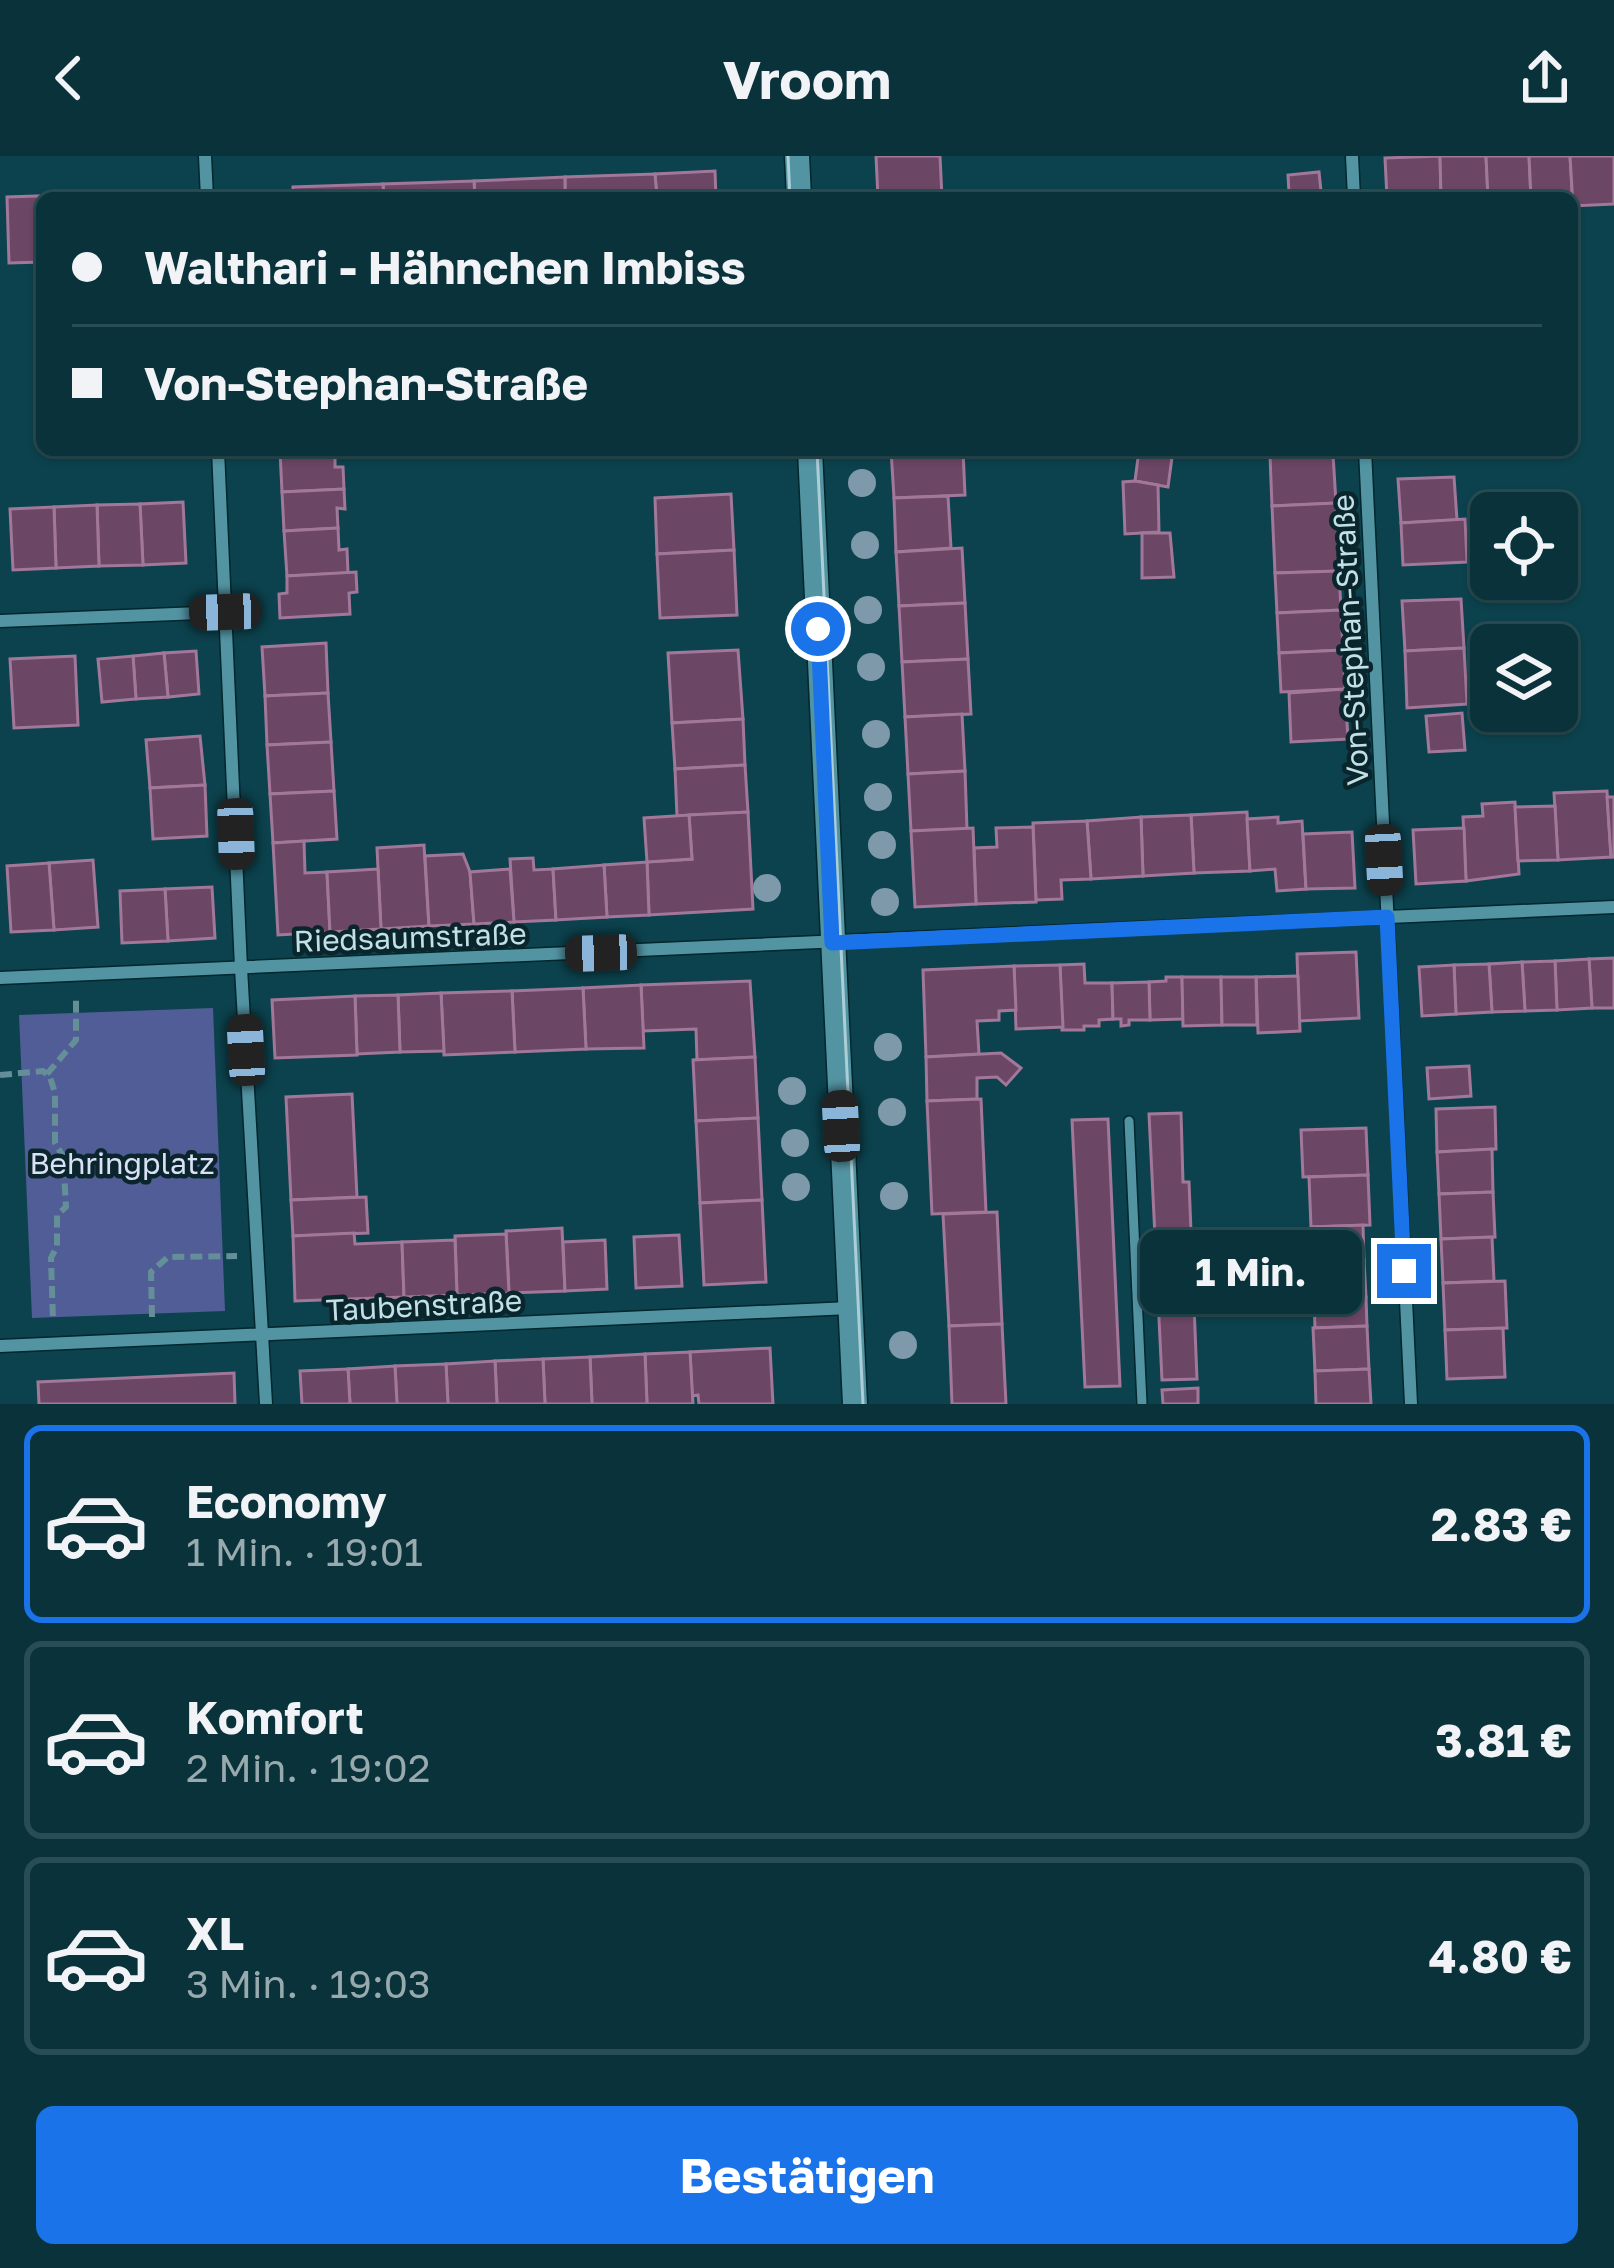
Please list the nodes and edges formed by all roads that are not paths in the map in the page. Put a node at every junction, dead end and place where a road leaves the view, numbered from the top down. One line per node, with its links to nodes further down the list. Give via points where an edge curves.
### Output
1 (205, 156): 4 (street)
2 (797, 156): 5 (street)
3 (1352, 156): 6 (street)
4 (207, 192)
5 (799, 192)
6 (1354, 192)
7 (218, 456): 10 (street)
8 (810, 456): 14 (street)
9 (1365, 456): 13 (street, Von-Stephan-Straße)
10 (225, 612): 11 (street); 15 (street)
11 (0, 621)
12 (1614, 907): 13 (street, Riedsaumstraße)
13 (1387, 917): 14 (street, Riedsaumstraße); 24 (street, Von-Stephan-Straße)
14 (832, 943): 15 (street, Riedsaumstraße); 18 (street)
15 (241, 968): 16 (street, Riedsaumstraße); 19 (street)
16 (0, 978)
17 (1129, 1121): 23 (lane)
18 (850, 1308): 19 (street, Taubenstraße); 22 (street)
19 (262, 1336): 20 (street, Taubenstraße); 21 (street)
20 (0, 1346)
21 (266, 1404)
22 (855, 1404)
23 (1142, 1404)
24 (1411, 1404)

